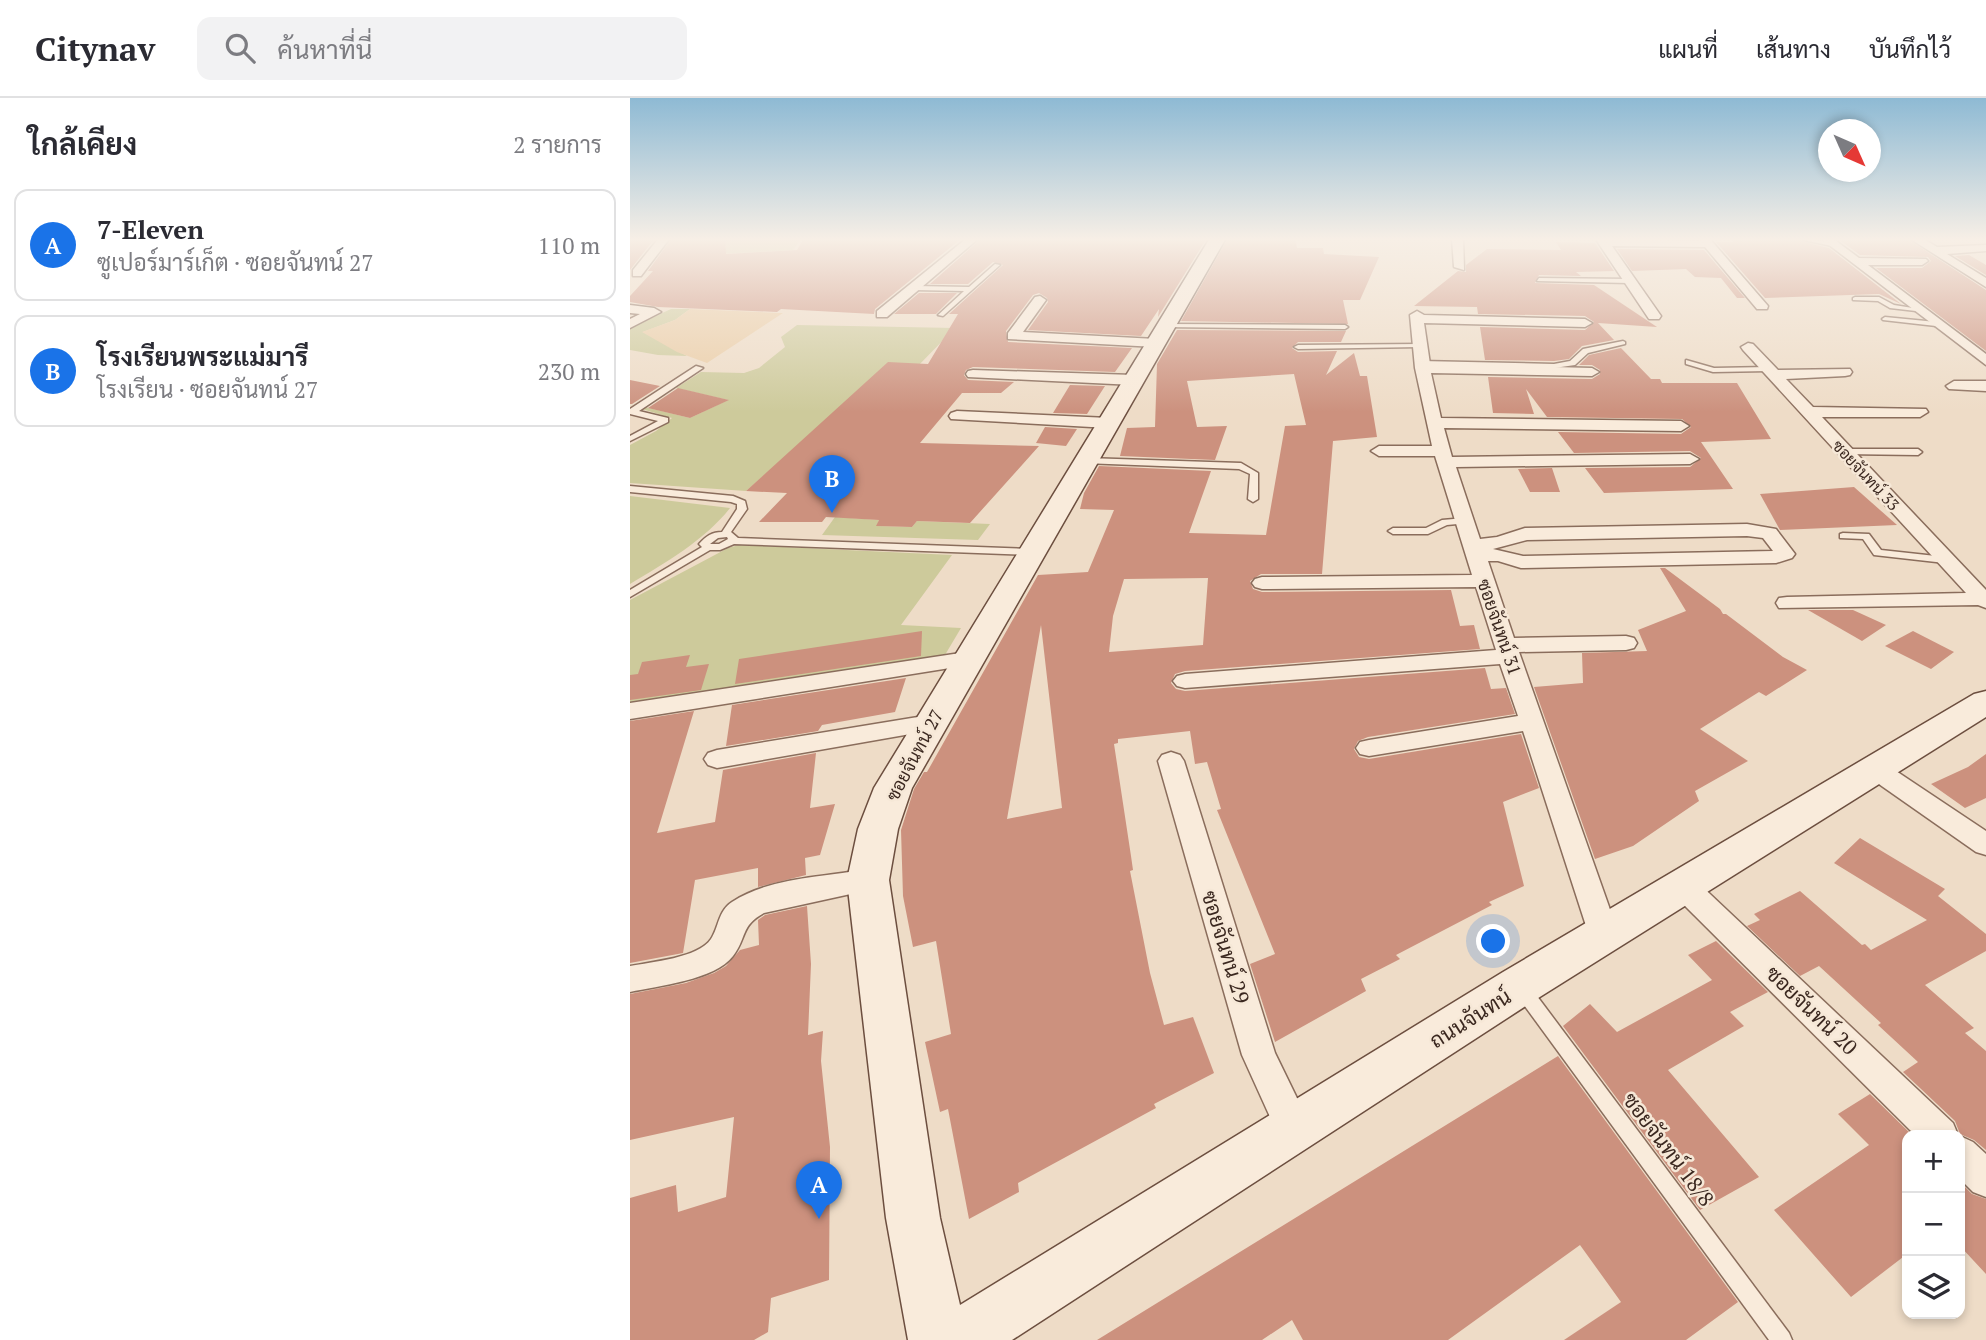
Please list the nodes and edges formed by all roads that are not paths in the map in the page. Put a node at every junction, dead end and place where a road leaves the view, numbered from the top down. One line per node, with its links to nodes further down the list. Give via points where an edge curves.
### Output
1 (905, 296): 12 (street)
2 (962, 296): 13 (lane)
3 (1184, 296): 20 (street, ซอยจันทน์ 27)
4 (1640, 296): 14 (street)
5 (1753, 296): 9 (street)
6 (1899, 296): 11 (street)
7 (1854, 299): 11 (lane, via 1879,299 1892,307)
8 (1040, 300): 20 (street, via 1013,336)
9 (1762, 306)
10 (630, 309): 17 (street, via 653,312)
11 (1916, 309): 18 (street)
12 (882, 314)
13 (941, 315)
14 (1654, 316)
15 (1885, 318): 18 (lane)
16 (1585, 323): 24 (street, ซอยจันทน์ 31, via 1417,317)
17 (630, 324)
18 (1936, 324): 25 (street)
19 (1345, 327): 20 (lane)
20 (1161, 334): 32 (street, ซอยจันทน์ 27)
21 (1623, 343): 24 (lane, via 1586,351 1572,363 1554,366)
22 (1298, 347): 24 (lane)
23 (1748, 347): 29 (street, ซอยจันทน์ 33)
24 (1421, 359): 28 (street); 40 (street, ซอยจันทน์ 31)
25 (1986, 361)
26 (1689, 362): 29 (lane, via 1713,370)
27 (699, 368): 35 (lane)
28 (1592, 372)
29 (1771, 372): 30 (street); 36 (street, ซอยจันทน์ 33)
30 (1845, 372)
31 (973, 374): 32 (street)
32 (1134, 380): 39 (street, ซอยจันทน์ 27)
33 (1954, 386): 34 (street)
34 (1986, 386)
35 (631, 412): 42 (lane, via 665,420)
36 (1807, 412): 37 (street); 44 (street, ซอยจันทน์ 33)
37 (1920, 412)
38 (957, 416): 39 (street)
39 (1109, 423): 48 (street, ซอยจันทน์ 27)
40 (1436, 423): 41 (street); 46 (street, ซอยจันทน์ 31)
41 (1681, 426)
42 (630, 439)
43 (1379, 451): 46 (street)
44 (1845, 452): 45 (lane); 57 (street, ซอยจันทน์ 33)
45 (1918, 452)
46 (1445, 456): 47 (street); 51 (street, ซอยจันทน์ 31)
47 (1690, 459)
48 (1086, 461): 50 (lane, via 1241,466 1254,474); 56 (street, ซอยจันทน์ 27)
49 (630, 489): 54 (lane, via 742,503)
50 (1253, 499)
51 (1465, 521): 52 (lane, via 1441,523 1428,531); 55 (street, ซอยจันทน์ 31)
52 (1393, 531)
53 (1843, 536): 57 (lane, via 1866,536 1878,553)
54 (728, 537): 56 (lane); 60 (lane, via 722,547 708,547)
55 (1474, 551): 55 (street, via 1525,534 1747,530 1769,533 1785,554 1521,562); 58 (street, ซอยจันทน์ 31)
56 (1032, 552): 65 (street, ซอยจันทน์ 27)
57 (1945, 560): 61 (street, ซอยจันทน์ 33)
58 (1484, 581): 59 (street); 64 (street, ซอยจันทน์ 31)
59 (1262, 583)
60 (630, 594)
61 (1985, 600): 62 (street)
62 (1787, 603)
63 (1626, 643): 64 (street)
64 (1508, 651): 66 (street); 69 (street, ซอยจันทน์ 31)
65 (967, 659): 68 (street); 70 (street, ซอยจันทน์ 27)
66 (1185, 681)
67 (1986, 702): 74 (street, ถนนจันทน์)
68 (630, 711)
69 (1532, 722): 71 (street); 78 (street, ซอยจันทน์ 31)
70 (930, 723): 72 (street); 76 (street, ซอยจันทน์ 27, via 893,788 878,829)
71 (1369, 748)
72 (718, 759)
73 (1171, 761): 81 (street, ซอยจันทน์ 29, via 1259,1055)
74 (1875, 769): 75 (street); 77 (street, ถนนจันทน์)
75 (1986, 845)
76 (868, 880): 79 (street, via 759,902 731,920 719,952 685,966); 85 (street, ซอยจันทน์ 27, via 913,1219)
77 (1683, 886): 78 (street, ถนนจันทน์); 82 (street, ซอยจันทน์ 20)
78 (1604, 935): 80 (street, ถนนจันทน์)
79 (630, 979)
80 (1520, 986): 81 (street, ถนนจันทน์); 87 (lane, ซอยจันทน์ 18/8)
81 (1294, 1129): 86 (street, ถนนจันทน์)
82 (1935, 1130)
83 (1965, 1159): 84 (street)
84 (1986, 1180)
85 (938, 1340)
86 (958, 1340)
87 (1782, 1340)

